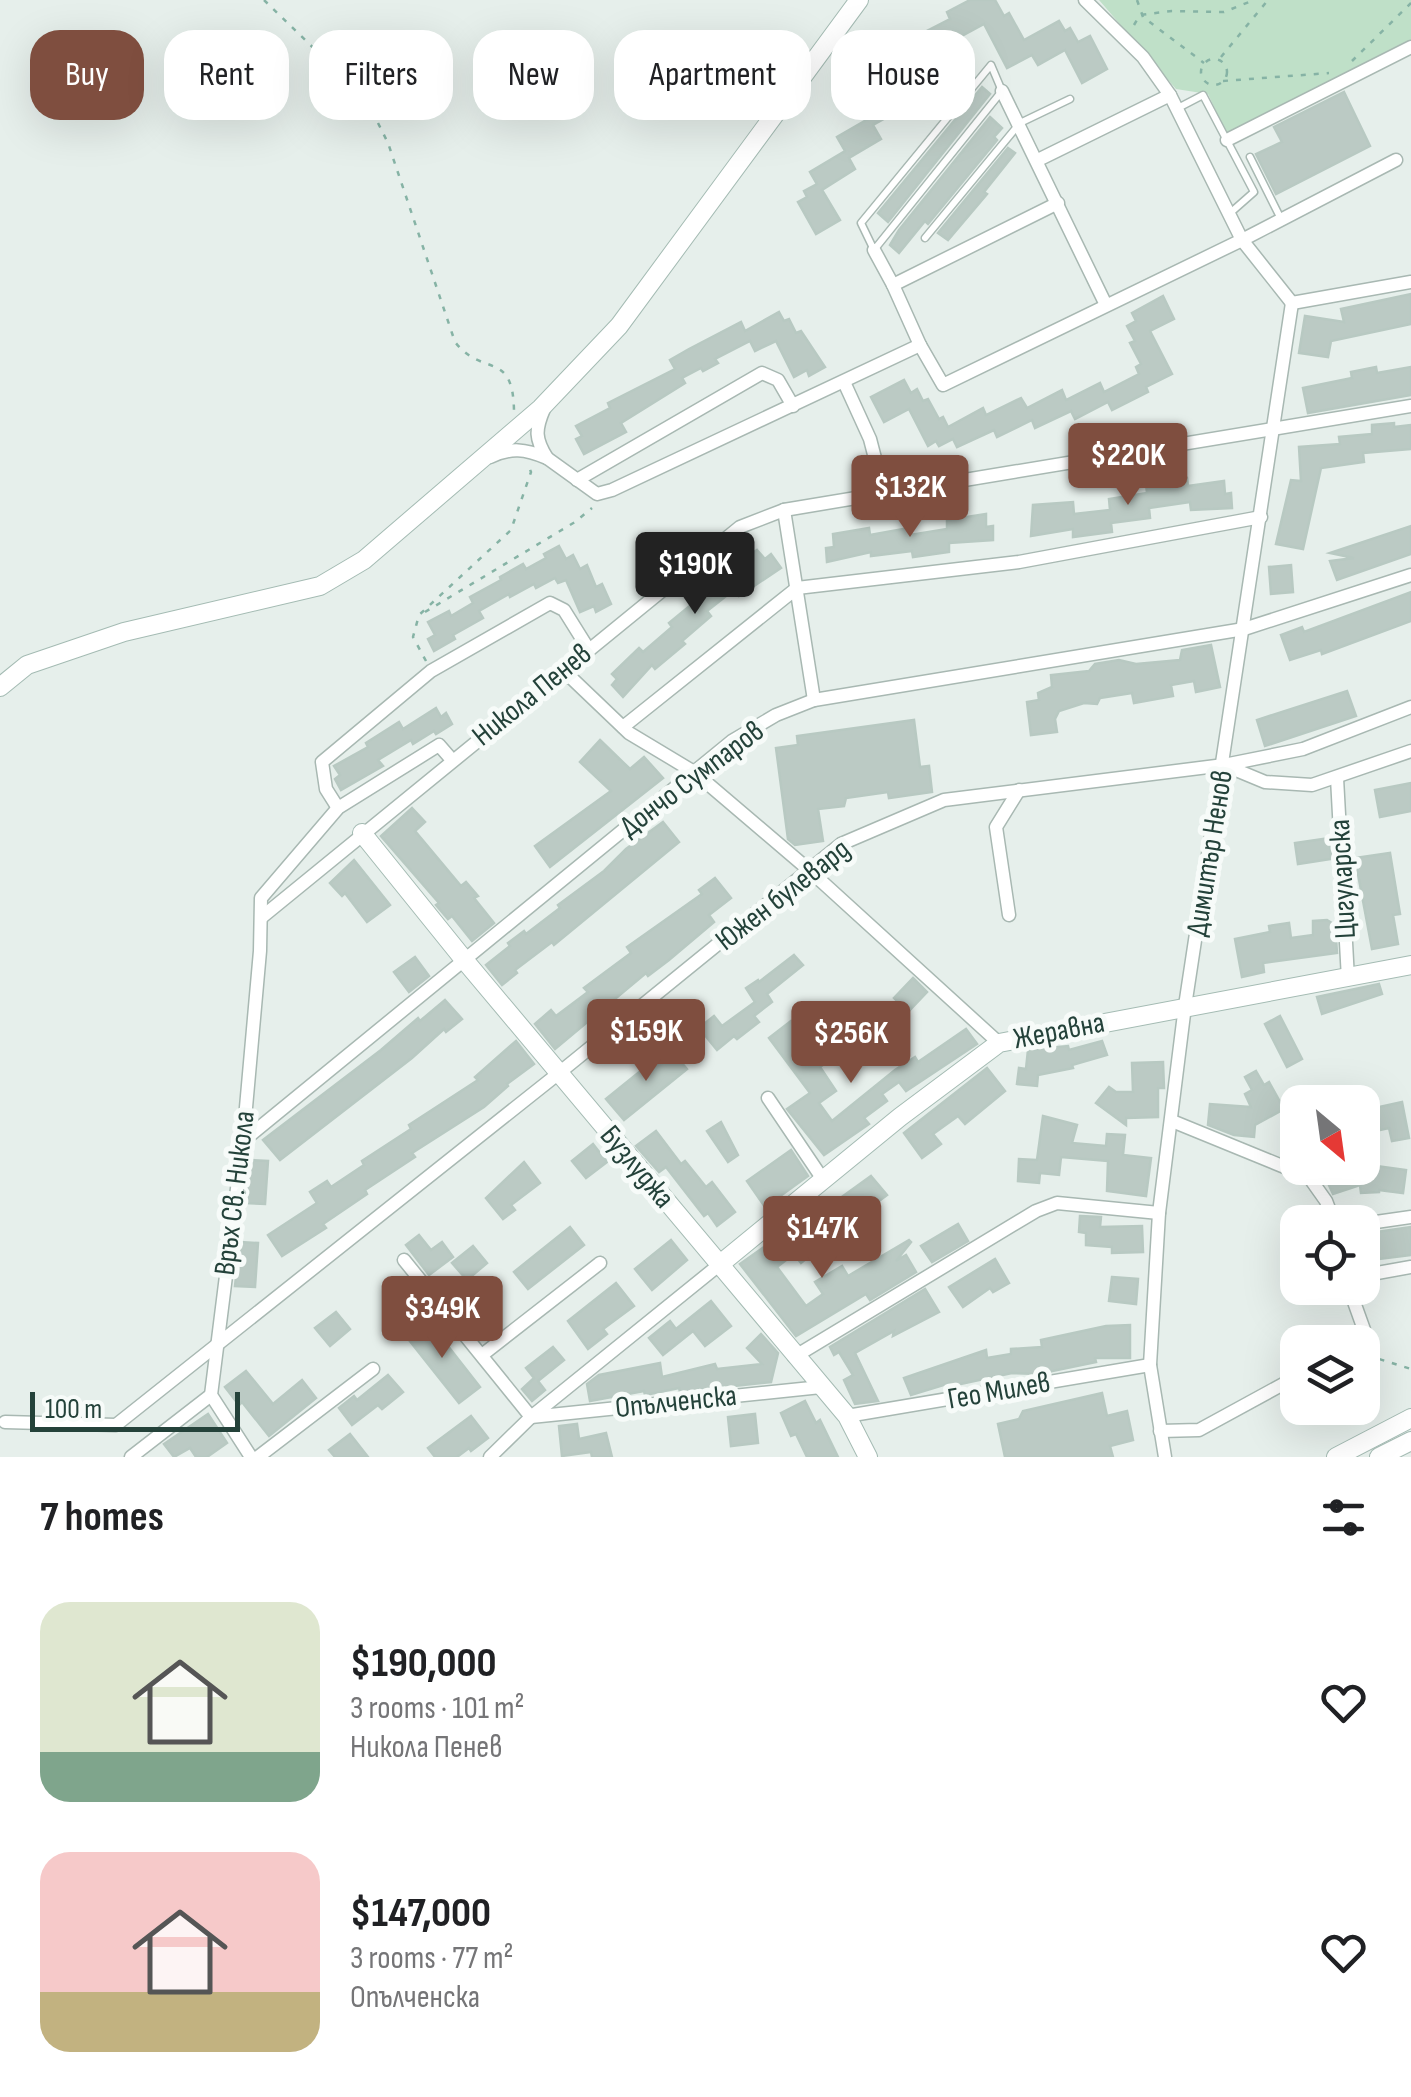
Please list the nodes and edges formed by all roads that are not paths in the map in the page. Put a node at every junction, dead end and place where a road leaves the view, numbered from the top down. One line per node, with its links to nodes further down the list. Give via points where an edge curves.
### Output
1 (858, 0): 25 (street, via 619,326)
2 (1085, 0): 5 (street)
3 (1411, 47): 9 (street)
4 (1002, 91): 8 (street); 18 (lane); 18 (lane, via 991,65 861,223)
5 (1170, 95): 7 (street); 11 (street)
6 (1070, 99): 8 (lane)
7 (1177, 109): 9 (lane, via 1203,95); 14 (street)
8 (1020, 123): 11 (street); 16 (lane)
9 (1227, 140): 14 (lane, via 1254,192)
10 (1250, 157): 15 (lane)
11 (1038, 160): 13 (street)
12 (1396, 160): 15 (street)
13 (1058, 203): 20 (street); 22 (street)
14 (1230, 214): 17 (street)
15 (1282, 220): 17 (street)
16 (925, 238)
17 (1242, 240): 21 (street); 22 (street)
18 (874, 250): 20 (street)
19 (1408, 280): 21 (street)
20 (893, 285): 23 (street)
21 (1292, 303): 28 (street, Димитър Ненов)
22 (1106, 306): 23 (street, via 942,385)
23 (920, 345): 24 (street)
24 (844, 382): 26 (street); 32 (street, via 870,439)
25 (547, 402): 29 (street, via 536,426); 30 (street)
26 (792, 406): 31 (street, via 612,490 597,494); 31 (street, via 778,380 762,374)
27 (1411, 406): 28 (street, Никола Пенев)
28 (1276, 426): 32 (street, Никола Пенев); 34 (street, Димитър Ненов)
29 (547, 458): 30 (street, via 508,449); 31 (street)
30 (477, 463): 40 (street, via 364,560 320,586 124,632 28,665)
31 (577, 480)
32 (884, 493): 33 (street, Никола Пенев)
33 (784, 510): 36 (street); 38 (street, Никола Пенев, via 740,527)
34 (1261, 517): 36 (street, via 1019,562); 37 (street, Димитър Ненов)
35 (1411, 575): 37 (street, Дончо Сумпаров)
36 (797, 588): 41 (street); 43 (street)
37 (1244, 630): 41 (street, Дончо Сумпаров); 46 (street, Димитър Ненов)
38 (589, 650): 39 (street, Никола Пенев); 50 (street, via 564,610 550,603 431,671 322,762 326,789)
39 (563, 670): 43 (street); 45 (street, Никола Пенев)
40 (0, 687)
41 (814, 700): 47 (street, Дончо Сумпаров, via 732,740)
42 (1411, 706): 46 (street, Южен булевард, via 1303,750)
43 (624, 727): 47 (street)
44 (1411, 750): 48 (street)
45 (452, 760): 50 (street, Връх Св. Никола, via 439,746); 51 (street, Никола Пенев)
46 (1224, 765): 48 (street, via 1290,786); 49 (street, Южен булевард); 58 (street, Димитър Ненов)
47 (694, 772): 52 (street); 55 (street, Дончо Сумпаров)
48 (1337, 778): 57 (street, Цигуларска)
49 (1019, 790): 52 (street, Южен булевард, via 944,800 841,844); 53 (street, via 996,827)
50 (338, 808): 54 (street, Връх Св. Никола, via 261,898)
51 (362, 833): 54 (street, Никола Пенев); 55 (street, Бузлуджа)
52 (809, 870): 59 (street); 60 (street, Южен булевард)
53 (1009, 915)
54 (262, 917): 63 (street, Връх Св. Никола)
55 (466, 962): 60 (street, Бузлуджа); 63 (street, Дончо Сумпаров)
56 (1411, 965): 57 (street, Жеравна)
57 (1348, 979): 58 (street, Жеравна)
58 (1185, 1006): 59 (street, Жеравна); 62 (street, Димитър Ненов)
59 (999, 1043): 64 (street, Жеравна)
60 (560, 1074): 71 (street, Бузлуджа); 74 (street, Южен булевард)
61 (768, 1098): 64 (street)
62 (1172, 1121): 65 (street, via 1309,1176); 66 (street, Димитър Ненов)
63 (243, 1141): 74 (street, Връх Св. Никола)
64 (824, 1181): 71 (street, Жеравна)
65 (1328, 1205)
66 (1159, 1213): 76 (street, via 1057,1203 1036,1211); 77 (street, Димитър Ненов)
67 (1411, 1217): 68 (street)
68 (1380, 1221)
69 (404, 1260): 75 (street)
70 (600, 1262): 75 (street)
71 (719, 1265): 76 (street, Бузлуджа); 83 (street, Жеравна)
72 (1411, 1267): 73 (street)
73 (1380, 1273)
74 (215, 1348): 81 (street, Връх Св. Никола); 85 (street, Южен булевард, via 116,1425)
75 (482, 1355): 83 (street)
76 (794, 1357): 80 (street, Бузлуджа)
77 (1150, 1365): 82 (street, Гео Милев); 86 (street, Димитър Ненов)
78 (373, 1369): 89 (street)
79 (1280, 1386): 86 (street, via 1199,1430)
80 (821, 1387): 82 (street, Бузлуджа); 83 (street, Опълченска)
81 (211, 1395): 88 (street); 89 (street)
82 (847, 1416): 91 (street, Бузлуджа)
83 (531, 1417): 90 (street, Жеравна)
84 (1411, 1418): 93 (street)
85 (5, 1422)
86 (1160, 1426): 92 (street, Димитър Ненов)
87 (1411, 1441): 94 (street)
88 (131, 1457)
89 (254, 1457)
90 (490, 1457)
91 (868, 1457)
92 (1165, 1457)
93 (1336, 1457)
94 (1379, 1457)

